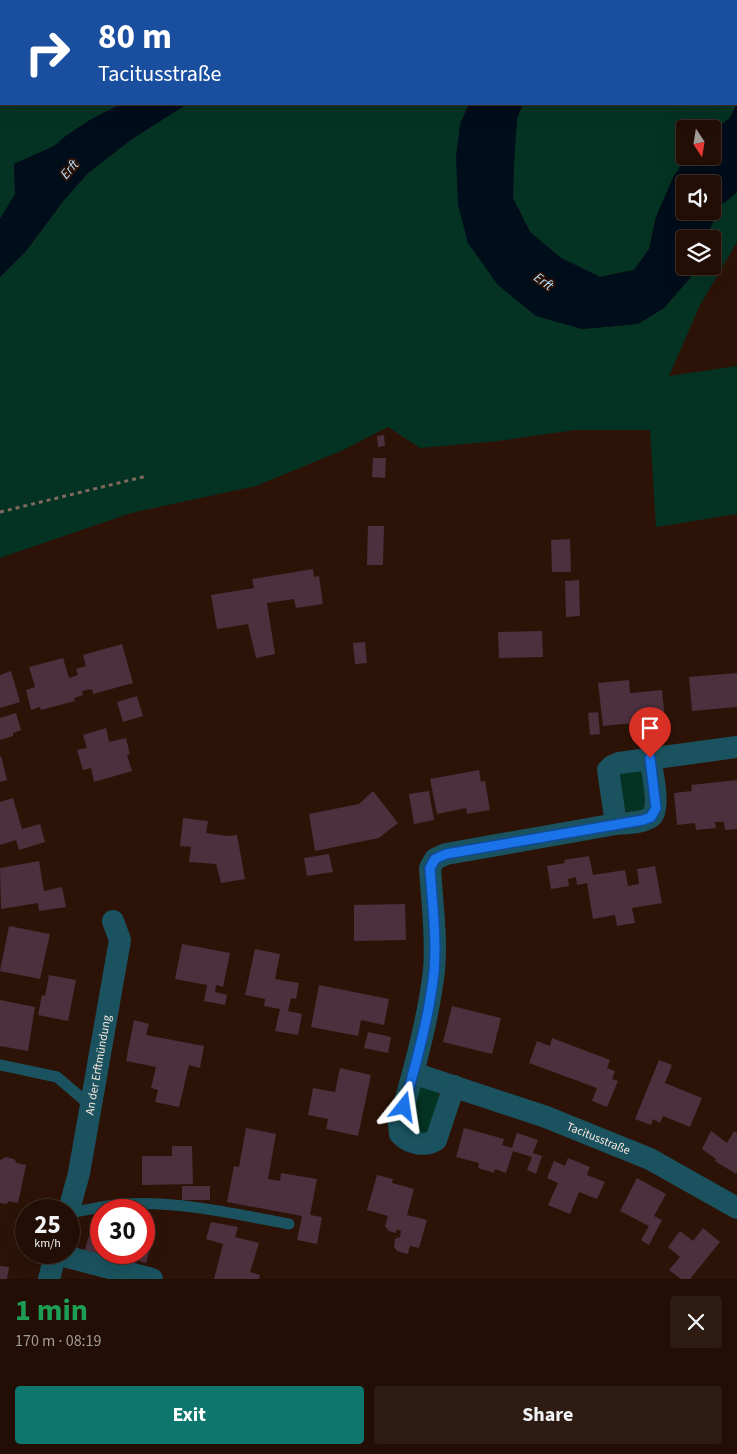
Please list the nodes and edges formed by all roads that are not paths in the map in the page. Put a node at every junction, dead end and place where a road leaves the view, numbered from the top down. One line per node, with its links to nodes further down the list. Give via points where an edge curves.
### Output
1 (737, 747): 2 (street)
2 (650, 758): 3 (street, via 656,808 651,817); 3 (street, via 619,762 608,770)
3 (616, 824): 6 (street, via 446,854 435,859 430,868 434,971 427,1020)
4 (113, 921): 8 (street, An der Erftmündung, via 120,940)
5 (0, 1065): 8 (lane, via 57,1077)
6 (413, 1073): 7 (street, Tacitusstraße); 7 (street, via 399,1124 400,1134 422,1145 436,1140)
7 (454, 1086): 10 (street, Tacitusstraße, via 546,1117 650,1159)
8 (91, 1106): 9 (street, An der Erftmündung)
9 (72, 1199)
10 (737, 1208)
11 (80, 1210): 12 (lane, via 125,1204 162,1205 216,1210)
12 (289, 1224)
13 (80, 1260): 16 (street)
14 (53, 1264): 15 (street)
15 (49, 1279)
16 (152, 1279)

